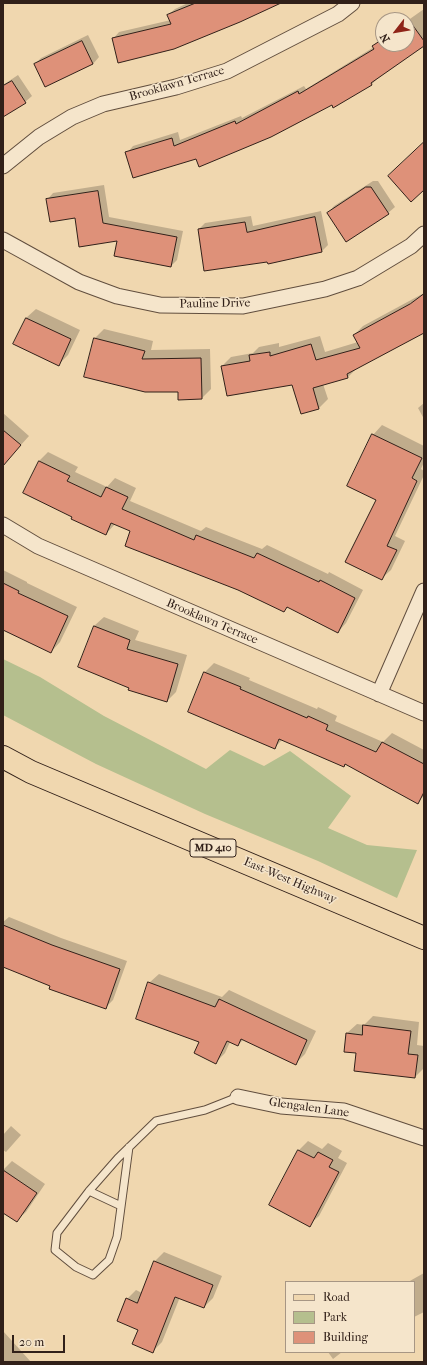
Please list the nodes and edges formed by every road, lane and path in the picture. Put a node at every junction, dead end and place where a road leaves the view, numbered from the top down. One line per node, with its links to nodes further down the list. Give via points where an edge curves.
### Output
1 (352, 3): 2 (street, Brooklawn Terrace, via 338,14 227,71 176,87 103,104 72,117 39,137)
2 (3, 166)
3 (424, 234): 4 (street, Pauline Drive, via 410,246 358,278 325,289 243,306 160,305 117,296 79,282)
4 (3, 240)
5 (3, 525): 7 (street, Brooklawn Terrace, via 38,546)
6 (424, 591): 7 (street)
7 (379, 694): 8 (street, Brooklawn Terrace)
8 (424, 713)
9 (3, 757): 10 (main road, East-West Highway / MD 410, via 31,772)
10 (424, 938)
11 (238, 1097): 12 (street, Glengalen Lane, via 281,1106 344,1111); 13 (lane, via 205,1110 156,1121)
12 (424, 1138)
13 (129, 1147): 14 (lane); 15 (lane)
14 (88, 1191): 15 (lane); 15 (lane, via 57,1233 55,1250 76,1267 93,1275 109,1260 117,1237)
15 (121, 1206)

